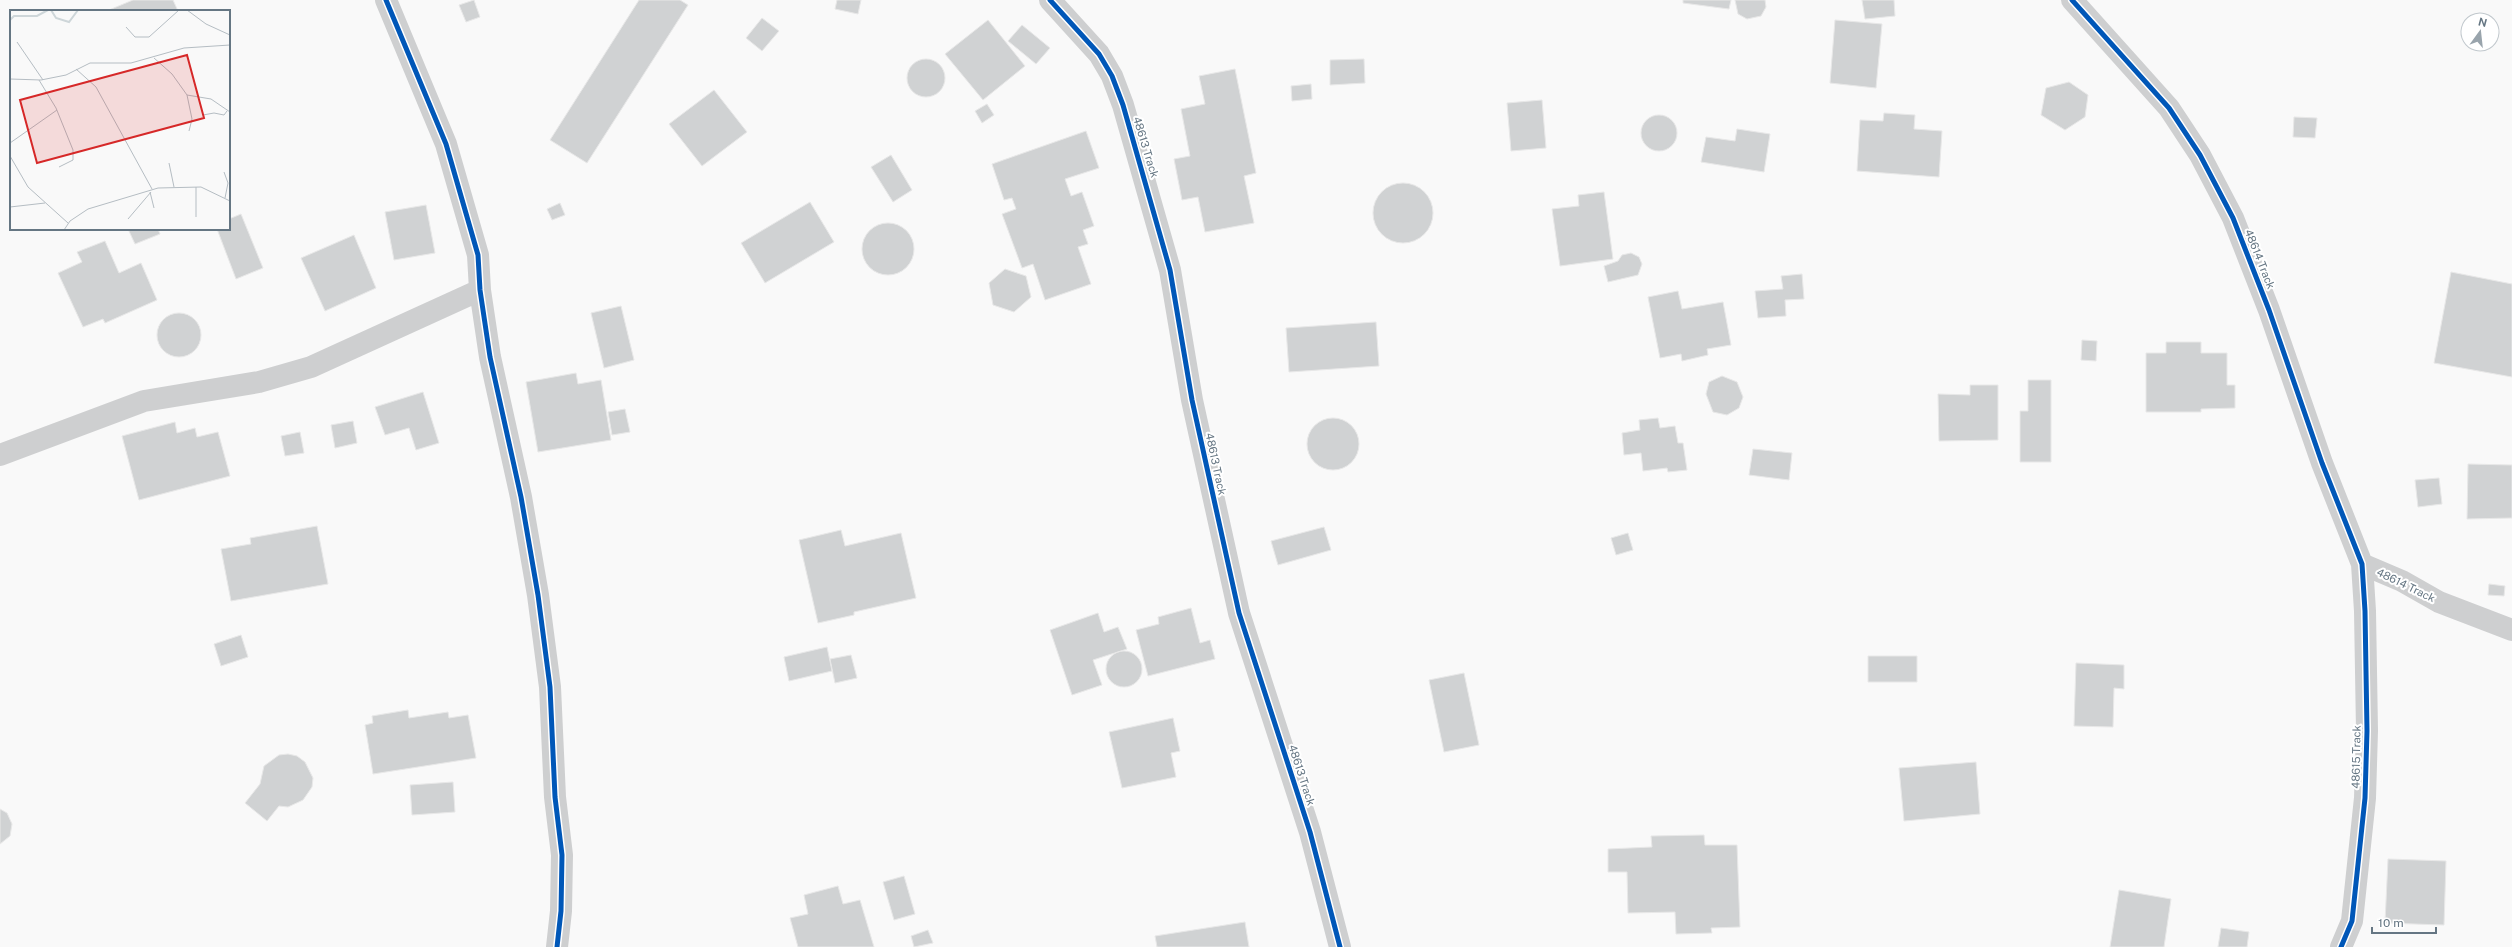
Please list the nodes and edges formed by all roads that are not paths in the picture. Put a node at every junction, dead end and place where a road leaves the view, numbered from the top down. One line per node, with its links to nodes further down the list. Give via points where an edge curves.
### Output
1 (386, 0): 4 (street, via 446,144 478,255)
2 (1050, 0): 9 (street, 48613 Track, via 1099,54 1112,76 1123,105 1170,270 1192,400 1240,613 1310,832)
3 (2072, 0): 6 (street, 48614 Track, via 2169,108 2200,155 2233,218 2269,310 2322,463)
4 (480, 290): 5 (street, via 311,367 259,382 144,401); 8 (street, via 490,357 530,550 550,687 562,855 561,911)
5 (0, 455)
6 (2362, 564): 7 (street, 48614 Track, via 2439,602); 10 (street, 48615 Track, via 2366,611 2366,798 2352,921)
7 (2512, 630)
8 (557, 947)
9 (1340, 947)
10 (2341, 947)

